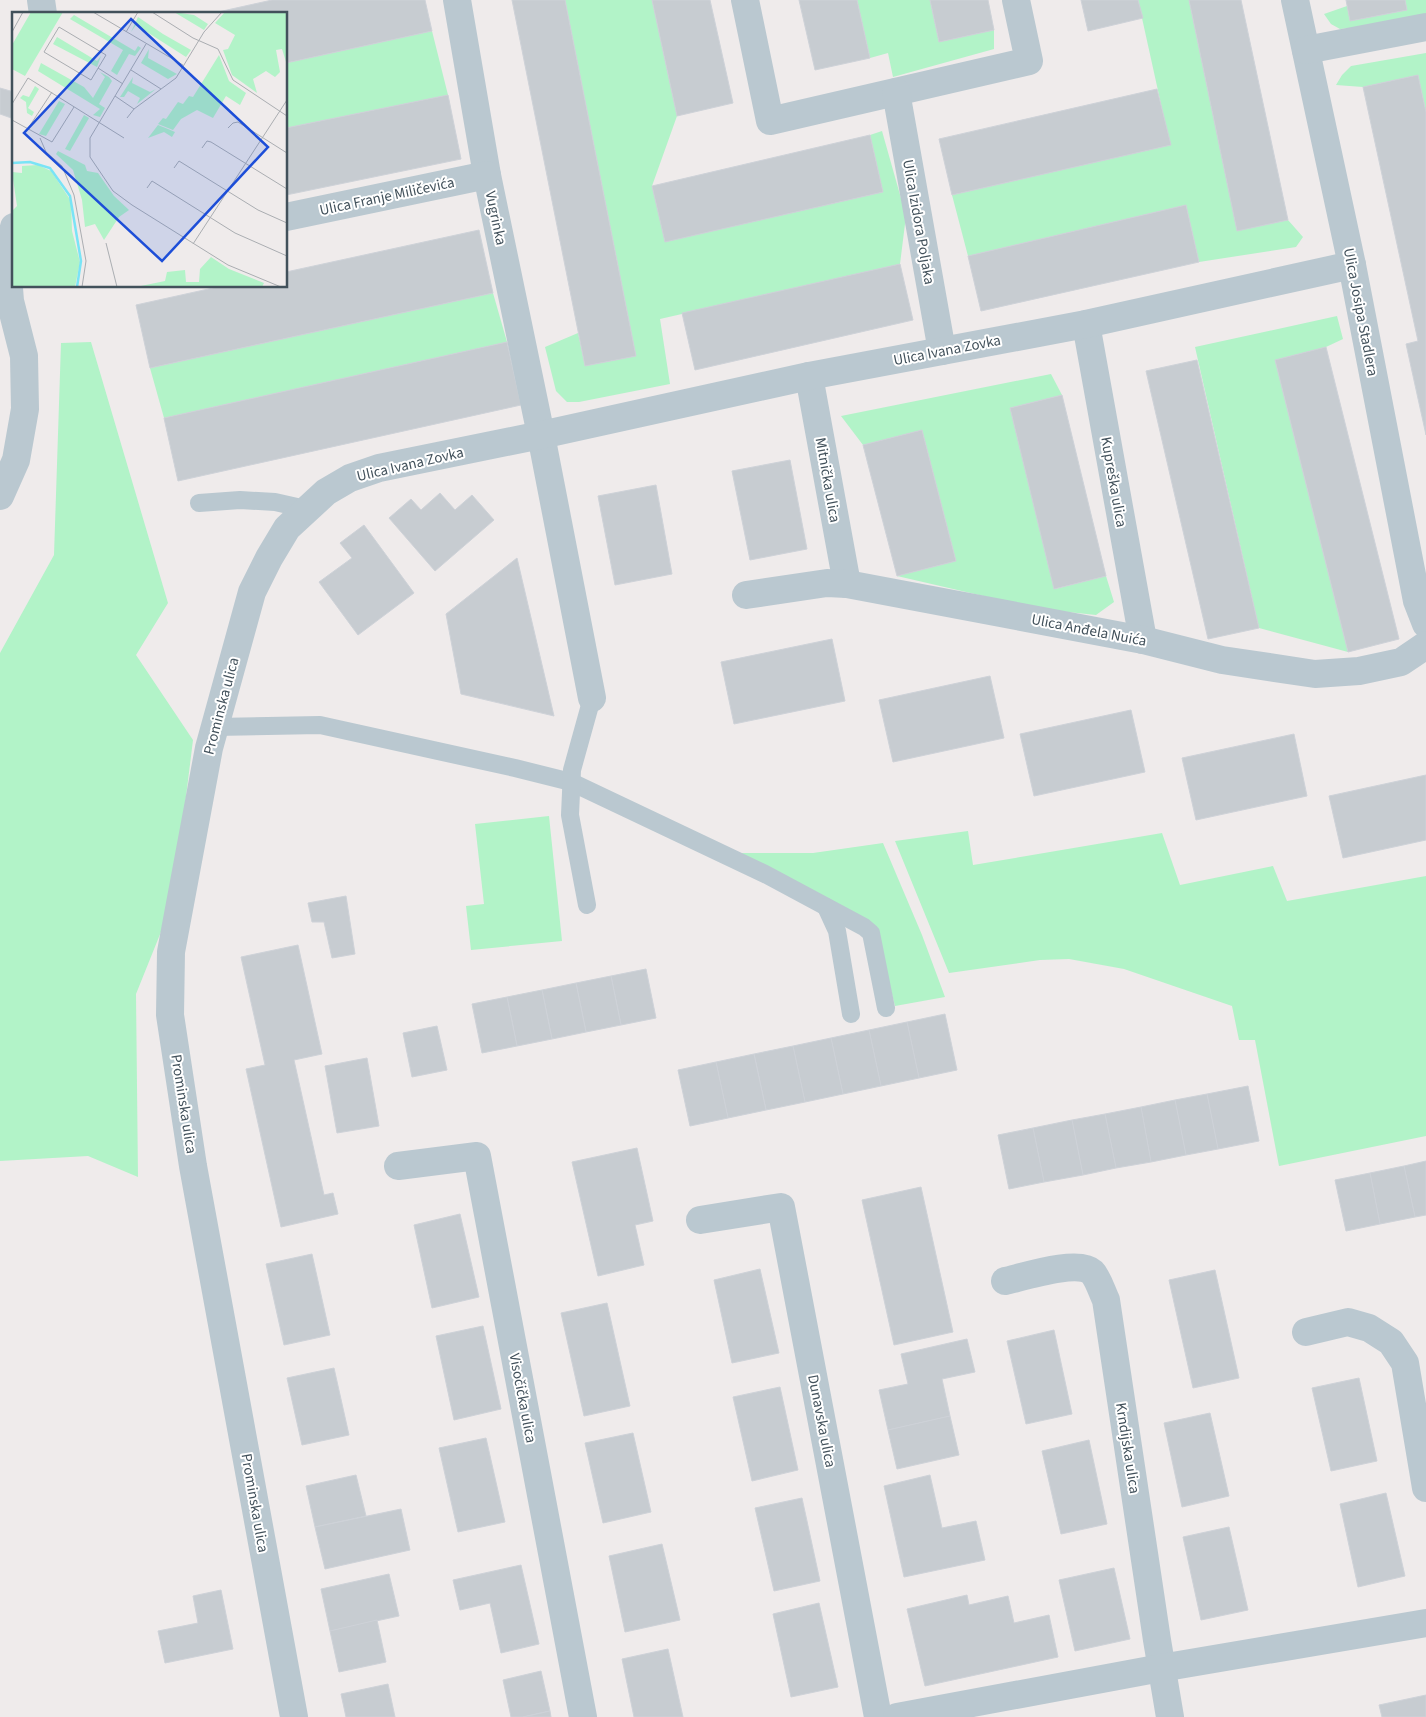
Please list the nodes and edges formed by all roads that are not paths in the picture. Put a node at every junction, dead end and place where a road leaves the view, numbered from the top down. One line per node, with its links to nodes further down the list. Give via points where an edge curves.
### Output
1 (41, 0): 2 (street)
2 (45, 0)
3 (457, 0): 10 (street, Vugrinka)
4 (745, 0): 9 (street, via 770,121)
5 (1016, 0): 9 (street, via 1029,61)
6 (1295, 0): 8 (street, Ulica Josipa Stadlera)
7 (1426, 27): 8 (street)
8 (1306, 50): 13 (street, Ulica Josipa Stadlera)
9 (896, 92): 15 (street, Ulica Izidora Poljaka)
10 (487, 175): 11 (street, Ulica Franje Miličevića); 17 (street, Vugrinka)
11 (288, 217)
12 (12, 237): 18 (street, via 7,262 10,301 24,356 25,408 16,460)
13 (1352, 265): 14 (street, Ulica Ivana Zovka); 23 (street, Ulica Josipa Stadlera, via 1417,602)
14 (1086, 324): 15 (street, Ulica Ivana Zovka); 24 (street, Kupreška ulica)
15 (942, 351): 16 (street, Ulica Ivana Zovka)
16 (810, 376): 17 (street, Ulica Ivana Zovka); 21 (street, Mitnička ulica)
17 (541, 435): 20 (street, Ulica Ivana Zovka, via 379,468 350,478); 26 (street)
18 (0, 496)
19 (199, 503): 20 (lane, via 240,500 275,502)
20 (306, 509): 27 (street, Prominska ulica, via 287,528 252,592)
21 (847, 584): 22 (street, Ulica Anđela Nuića, via 827,583); 24 (street, Ulica Anđela Nuića)
22 (746, 595)
23 (1426, 624)
24 (1142, 640): 25 (street, Ulica Anđela Nuića, via 1222,660 1315,674 1360,671 1401,662)
25 (1426, 645)
26 (592, 698): 28 (lane)
27 (216, 727): 28 (lane, via 320,725); 40 (street, Prominska ulica, via 209,748 171,952 170,1014 193,1166)
28 (571, 782): 29 (lane, via 570,814); 30 (lane, via 765,874)
29 (586, 905)
30 (826, 907): 31 (lane, via 871,933); 32 (lane, via 837,931)
31 (886, 1008)
32 (851, 1014)
33 (398, 1166): 41 (street, Visočička ulica, via 477,1156)
34 (700, 1220): 42 (street, Dunavska ulica, via 781,1207)
35 (1005, 1281): 39 (street, Krndijska ulica, via 1083,1266 1092,1272 1106,1300)
36 (1306, 1332): 37 (street, via 1348,1322 1369,1328 1391,1342 1405,1363)
37 (1426, 1488)
38 (1426, 1623): 39 (street)
39 (1161, 1668): 43 (street); 44 (street, Krndijska ulica)
40 (294, 1717)
41 (583, 1717)
42 (878, 1717)
43 (897, 1717)
44 (1170, 1717)

